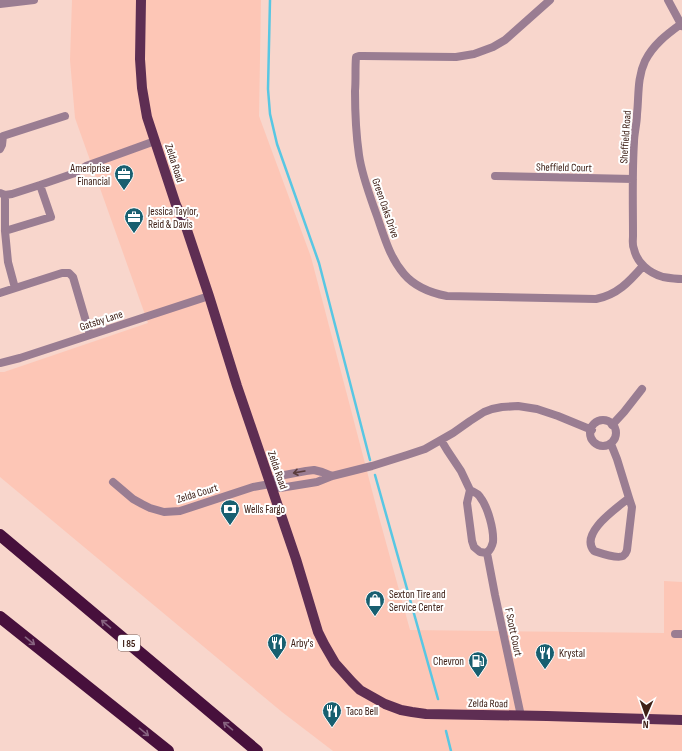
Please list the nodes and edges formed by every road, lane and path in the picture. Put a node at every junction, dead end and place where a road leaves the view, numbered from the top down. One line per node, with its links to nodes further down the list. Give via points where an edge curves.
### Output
1 (34, 0): 5 (street)
2 (141, 0): 8 (main road, Zelda Road, via 142,88 147,117)
3 (550, 0): 15 (street, Green Oaks Drive, via 505,40 474,54 456,57 356,57 355,103 359,155 390,253 405,275 418,285 427,291 447,296 596,299 617,292)
4 (668, 0): 6 (street)
5 (0, 4)
6 (682, 25): 11 (street, Sheffield Road, via 662,39 645,61 639,82)
7 (65, 116): 9 (street, via 3,136)
8 (155, 141): 12 (street); 19 (main road, Zelda Road)
9 (0, 149)
10 (495, 176): 11 (street, Sheffield Court)
11 (633, 179): 15 (street, Sheffield Road, via 633,245 635,254)
12 (40, 185): 13 (street, via 12,194); 14 (street, via 51,217)
13 (2, 194): 14 (street)
14 (5, 231): 17 (street, via 8,262)
15 (643, 266): 16 (street, via 660,276)
16 (682, 280)
17 (15, 288): 18 (street); 20 (street, via 62,272 69,273 73,278)
18 (0, 293)
19 (209, 296): 20 (street, Gatsby Lane); 29 (main road, Zelda Road, via 236,386)
20 (90, 335): 21 (street, Gatsby Lane)
21 (0, 363)
22 (642, 389): 23 (street)
23 (612, 425): 24 (street, via 607,421 598,422); 26 (street, via 616,437)
24 (592, 430): 25 (street, via 537,409 509,406 484,412); 26 (street, via 591,436 595,443 603,446)
25 (442, 440): 27 (street, via 425,449); 30 (street, F Scott Court)
26 (611, 444): 31 (street)
27 (332, 476): 29 (street, via 317,482 280,488); 29 (street, one-way to 29, via 314,470 306,471 278,476)
28 (113, 482): 29 (street, Zelda Court, via 142,504 169,512)
29 (270, 484): 35 (main road, Zelda Road, via 318,632 335,663 360,690 384,704 412,712)
30 (470, 490): 33 (street, via 467,503 472,541 480,552); 33 (street, F Scott Court, via 480,495 492,526 493,543)
31 (629, 498): 31 (street, via 596,527 590,541 594,551 619,557 626,554 632,507)
32 (0, 536): 38 (highway, I 85, one-way to 32)
33 (487, 553): 35 (street, F Scott Court)
34 (0, 617): 37 (highway, one-way to 37)
35 (521, 716): 36 (main road, Zelda Road)
36 (682, 720)
37 (168, 751)
38 (257, 751)

